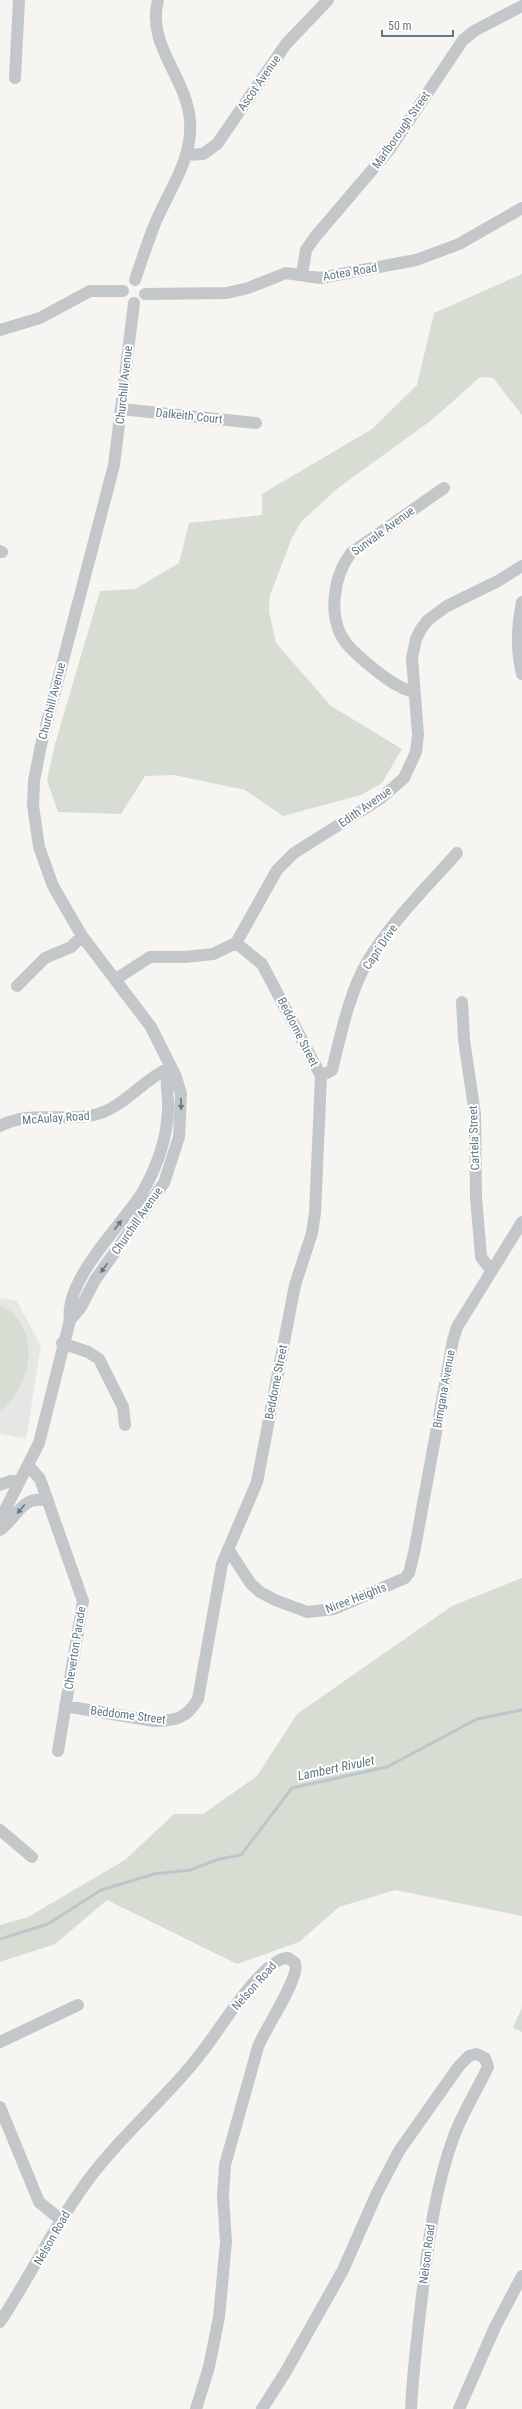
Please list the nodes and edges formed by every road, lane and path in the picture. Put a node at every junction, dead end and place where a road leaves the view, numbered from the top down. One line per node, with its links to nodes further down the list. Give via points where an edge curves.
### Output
1 (19, 0): 5 (street)
2 (158, 0): 6 (street, via 156,8 161,50 185,96 188,108 190,137)
3 (328, 0): 6 (street, Ascot Avenue, via 286,44 217,144 203,154)
4 (522, 6): 8 (street, Marlborough Street, via 474,31 463,40 390,150 306,250)
5 (15, 78)
6 (186, 155): 9 (street, via 154,225)
7 (522, 208): 8 (street, Aotea Road, via 459,244 416,260 320,278)
8 (302, 274): 11 (street, Aotea Road, via 286,273 248,288 227,293)
9 (135, 280): 10 (street, via 128,282); 11 (street, via 144,286)
10 (123, 291): 12 (street, via 127,300); 13 (street, via 90,291 40,318)
11 (145, 294): 12 (street, via 141,300)
12 (134, 302): 14 (street, Churchill Avenue)
13 (0, 330)
14 (121, 409): 15 (street, Dalkeith Court); 22 (street, Churchill Avenue, via 107,495 50,707 34,781 33,805 39,847 53,886)
15 (256, 423)
16 (444, 488): 20 (street, Sunvale Avenue, via 350,553 344,561 335,590 334,610 345,642 396,687)
17 (522, 566): 20 (street, Edith Avenue, via 447,606 428,620 416,639 412,658)
18 (522, 602): 19 (street, via 517,631 517,653)
19 (522, 674)
20 (413, 692): 23 (street, Edith Avenue, via 418,735 416,752 404,778 380,799 294,853 277,870)
21 (456, 853): 28 (street, Capri Drive, via 385,936 367,963 355,989 332,1070)
22 (82, 936): 24 (street, Churchill Avenue); 25 (street, via 71,947 45,958)
23 (236, 943): 24 (street, via 213,954 150,957); 28 (street, Beddome Street, via 262,964)
24 (116, 979): 27 (street, Churchill Avenue, via 151,1027)
25 (17, 986)
26 (462, 1002): 31 (street, Cartela Street, via 464,1040 475,1114 476,1197 481,1257)
27 (170, 1068): 29 (street, McAulay Road, via 149,1079 106,1112 77,1117 32,1117); 32 (street, Churchill Avenue, via 176,1077 181,1094 179,1138 170,1170 155,1198 95,1280 82,1307 70,1320)
28 (320, 1076): 40 (street, Beddome Street, via 312,1233 295,1285 257,1482)
29 (0, 1126)
30 (522, 1222): 31 (street, Birngana Avenue)
31 (491, 1270): 41 (street, Birngana Avenue, via 463,1315 453,1340)
32 (62, 1343): 33 (street, via 88,1352 99,1360 123,1407); 34 (street, Churchill Avenue, via 42,1431)
33 (125, 1425)
34 (28, 1465): 35 (street, Churchill Avenue); 37 (street, Cheverton Parade, via 40,1479)
35 (20, 1481): 36 (street); 38 (street, Churchill Avenue)
36 (0, 1485)
37 (48, 1501): 39 (street, one-way to 39, via 32,1499); 42 (street, Cheverton Parade, via 83,1601)
38 (0, 1519)
39 (0, 1530)
40 (228, 1549): 41 (street, Niree Heights, via 251,1584 260,1592 280,1603 307,1612 334,1609 392,1585); 42 (street, Beddome Street, via 222,1564 198,1699 192,1711 181,1718 154,1721)
41 (409, 1573)
42 (66, 1706): 43 (street, Cheverton Parade)
43 (58, 1751)
44 (0, 1830): 45 (street)
45 (32, 1857)
46 (78, 2005): 47 (street)
47 (0, 2042)
48 (0, 2107): 49 (street, via 39,2202)
49 (61, 2220): 51 (street, Nelson Road, via 27,2281); 52 (street, Nelson Road, via 99,2166 189,2070 231,2011 266,1969 280,1959 288,1958 295,1963 297,1970 294,1980 258,2047 226,2165 226,2242 219,2317 210,2367)
50 (522, 2276): 55 (street, via 495,2327)
51 (0, 2322)
52 (196, 2409)
53 (262, 2409): 54 (street, Nelson Road, via 343,2270 377,2193 399,2151 459,2066 469,2056 476,2054 485,2058 488,2067 454,2135 431,2219 416,2340)
54 (411, 2409)
55 (459, 2409)

